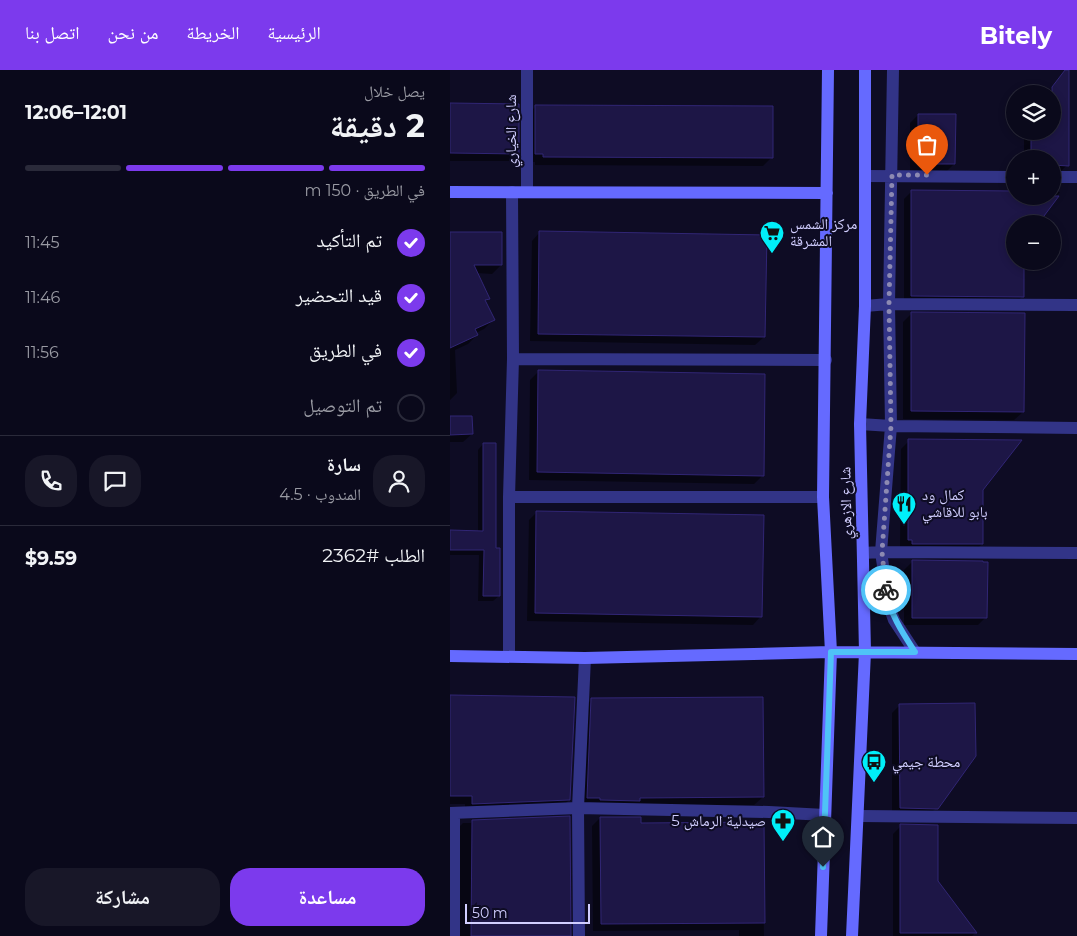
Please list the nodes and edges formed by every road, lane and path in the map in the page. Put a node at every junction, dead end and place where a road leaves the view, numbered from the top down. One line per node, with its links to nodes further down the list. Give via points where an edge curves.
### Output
1 (527, 70): 12 (street, شارع الخياري)
2 (828, 70): 13 (street, شارع الازهري)
3 (865, 70): 6 (street, شارع الازهري)
4 (893, 70): 5 (street)
5 (892, 175): 6 (street); 7 (street); 14 (street)
6 (866, 176): 16 (street, شارع الازهري)
7 (1006, 176)
8 (1061, 177): 9 (street)
9 (1077, 177)
10 (450, 192): 11 (street)
11 (512, 192): 12 (street); 17 (street)
12 (527, 192): 13 (street)
13 (828, 193): 18 (street, شارع الازهري)
14 (889, 304): 15 (street); 16 (street); 20 (street)
15 (1077, 305)
16 (865, 306): 19 (street, شارع الازهري)
17 (513, 359): 18 (street); 22 (street)
18 (826, 360): 23 (street, شارع الازهري)
19 (860, 424): 20 (street); 26 (street, شارع الازهري)
20 (891, 426): 21 (street); 24 (street)
21 (1077, 428)
22 (509, 497): 23 (street); 32 (street)
23 (823, 497): 27 (street, شارع الازهري)
24 (882, 552): 25 (street); 26 (street); 29 (street, via 889,606 894,620)
25 (1077, 553)
26 (863, 554): 28 (street, شارع الازهري)
27 (831, 652): 28 (street); 33 (street); 36 (street, شارع الازهري)
28 (865, 652): 29 (street); 37 (street, شارع الازهري)
29 (915, 652): 30 (street)
30 (1077, 654)
31 (450, 656): 32 (street)
32 (509, 656): 33 (street)
33 (585, 658): 34 (street)
34 (578, 808): 35 (street); 36 (street); 40 (street)
35 (452, 813): 39 (street)
36 (825, 815): 41 (street, شارع الازهري)
37 (859, 816): 38 (street); 42 (street, شارع الازهري)
38 (1077, 818)
39 (454, 936)
40 (579, 936)
41 (820, 936)
42 (852, 936)

